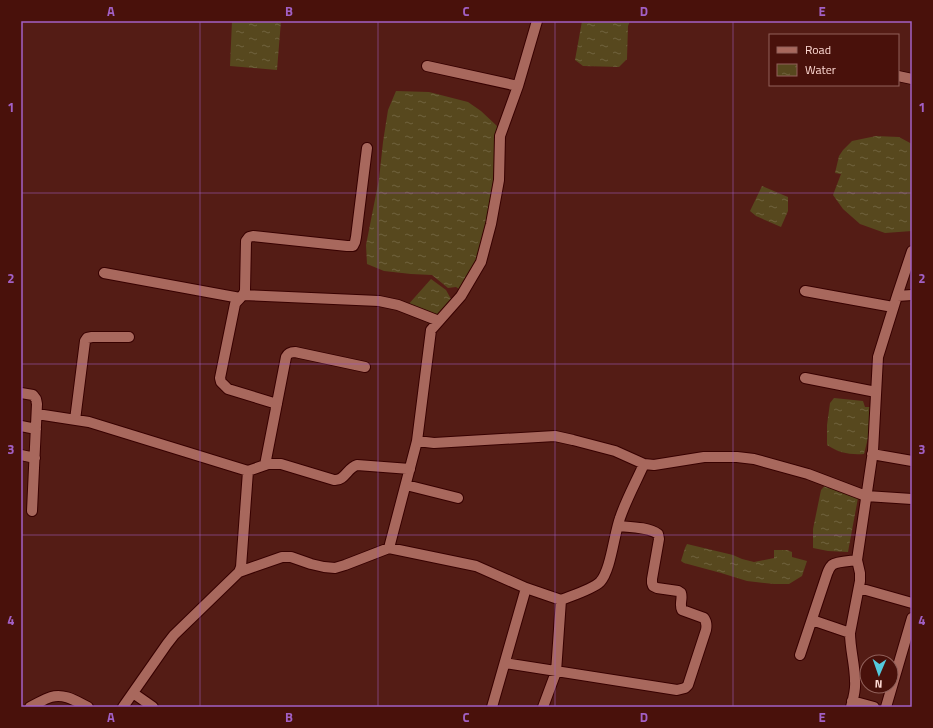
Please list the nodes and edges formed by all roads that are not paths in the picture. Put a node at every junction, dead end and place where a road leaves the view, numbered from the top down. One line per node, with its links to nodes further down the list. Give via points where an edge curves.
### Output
1 (537, 21): 5 (street)
2 (427, 66): 5 (street)
3 (899, 76): 4 (street)
4 (912, 79)
5 (518, 86): 14 (street, via 500,136 499,180 491,224 480,262 461,296)
6 (367, 148): 12 (street, via 353,246 253,236 248,238 245,245 245,291)
7 (912, 251): 11 (street)
8 (104, 273): 12 (street)
9 (806, 292): 13 (street)
10 (912, 295): 11 (street)
11 (896, 296): 13 (street)
12 (242, 297): 14 (street, via 378,301 398,305); 20 (street, via 235,304 220,378 228,389)
13 (893, 307): 18 (street, via 878,357)
14 (439, 321): 25 (street, via 431,330)
15 (129, 337): 22 (street, via 92,337 85,341)
16 (365, 367): 20 (street, via 295,352 288,353)
17 (806, 378): 18 (street)
18 (876, 392): 26 (street)
19 (21, 393): 21 (street, via 33,395 36,399)
20 (277, 404): 31 (street)
21 (37, 414): 22 (street); 24 (street)
22 (75, 420): 33 (street)
23 (21, 426): 24 (street)
24 (36, 429): 28 (street)
25 (417, 442): 30 (street, via 555,436 615,451); 32 (street)
26 (872, 454): 29 (street); 35 (street)
27 (21, 455): 28 (street)
28 (35, 458): 38 (street)
29 (912, 461)
30 (644, 464): 35 (street, via 654,465 704,457 754,459 808,474); 39 (street)
31 (265, 465): 32 (street, via 281,464 338,481 357,465); 33 (street)
32 (410, 469): 34 (street)
33 (248, 471): 42 (street)
34 (406, 485): 36 (street); 40 (street)
35 (866, 496): 37 (street); 41 (street)
36 (458, 498)
37 (912, 500)
38 (32, 511)
39 (618, 526): 45 (street, via 607,568 600,583); 52 (street, via 649,530 658,534 653,586 678,591 682,597 682,610 706,621 706,630 688,685 677,690)
40 (390, 548): 42 (street, via 335,568 282,557); 43 (street, via 476,566)
41 (857, 560): 44 (street, via 860,573); 48 (street, via 832,565 826,574)
42 (239, 572): 53 (street, via 174,635)
43 (526, 588): 45 (street); 51 (street)
44 (859, 588): 46 (street); 49 (street)
45 (562, 600): 52 (street)
46 (912, 603)
47 (912, 618): 62 (street)
48 (812, 620): 49 (street); 50 (street)
49 (850, 633): 54 (street, via 856,681)
50 (800, 655)
51 (505, 664): 52 (street); 59 (street)
52 (556, 672): 60 (street)
53 (133, 693): 57 (street); 58 (street)
54 (852, 704): 61 (street)
55 (30, 707): 56 (street, via 56,696 71,698)
56 (88, 707)
57 (123, 707)
58 (153, 707)
59 (492, 707)
60 (543, 707)
61 (874, 707)
62 (886, 707)

